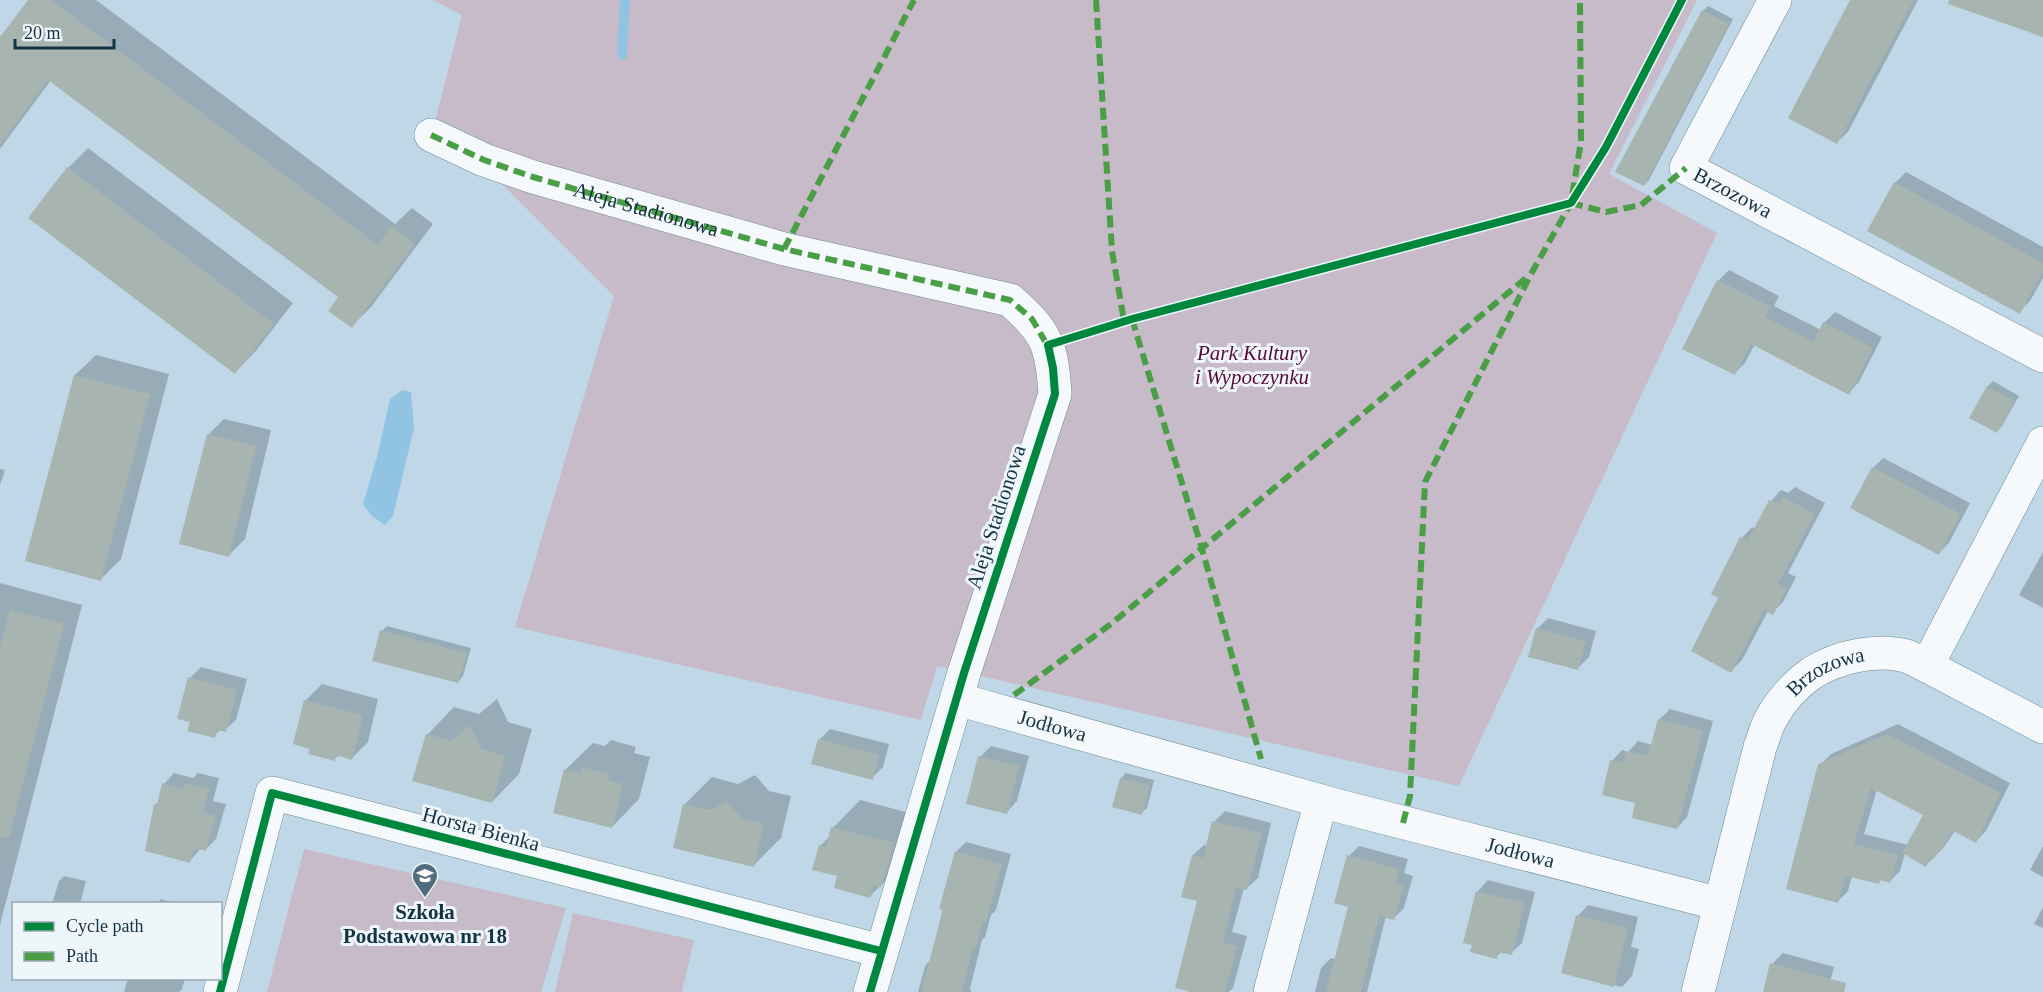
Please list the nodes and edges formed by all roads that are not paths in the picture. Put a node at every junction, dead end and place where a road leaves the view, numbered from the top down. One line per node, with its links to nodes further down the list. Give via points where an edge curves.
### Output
1 (1775, 0): 3 (street, Brzozowa, via 1686,168)
2 (430, 135): 6 (street, Aleja Stadionowa, via 533,177 773,246 1010,300 1032,319 1048,345 1055,394)
3 (2043, 356)
4 (2043, 443): 5 (street)
5 (1927, 666): 7 (street, Brzozowa); 9 (street, Brzozowa, via 1905,656 1863,655 1812,673 1789,693 1771,718 1760,747)
6 (957, 699): 8 (street, Jodłowa); 10 (street)
7 (2043, 727)
8 (1321, 801): 9 (street, Jodłowa); 13 (street)
9 (1720, 904): 14 (street, Brzozowa)
10 (881, 951): 11 (street, Horsta Bienka, via 272,793); 12 (street)
11 (220, 992)
12 (870, 992)
13 (1270, 992)
14 (1698, 992)

